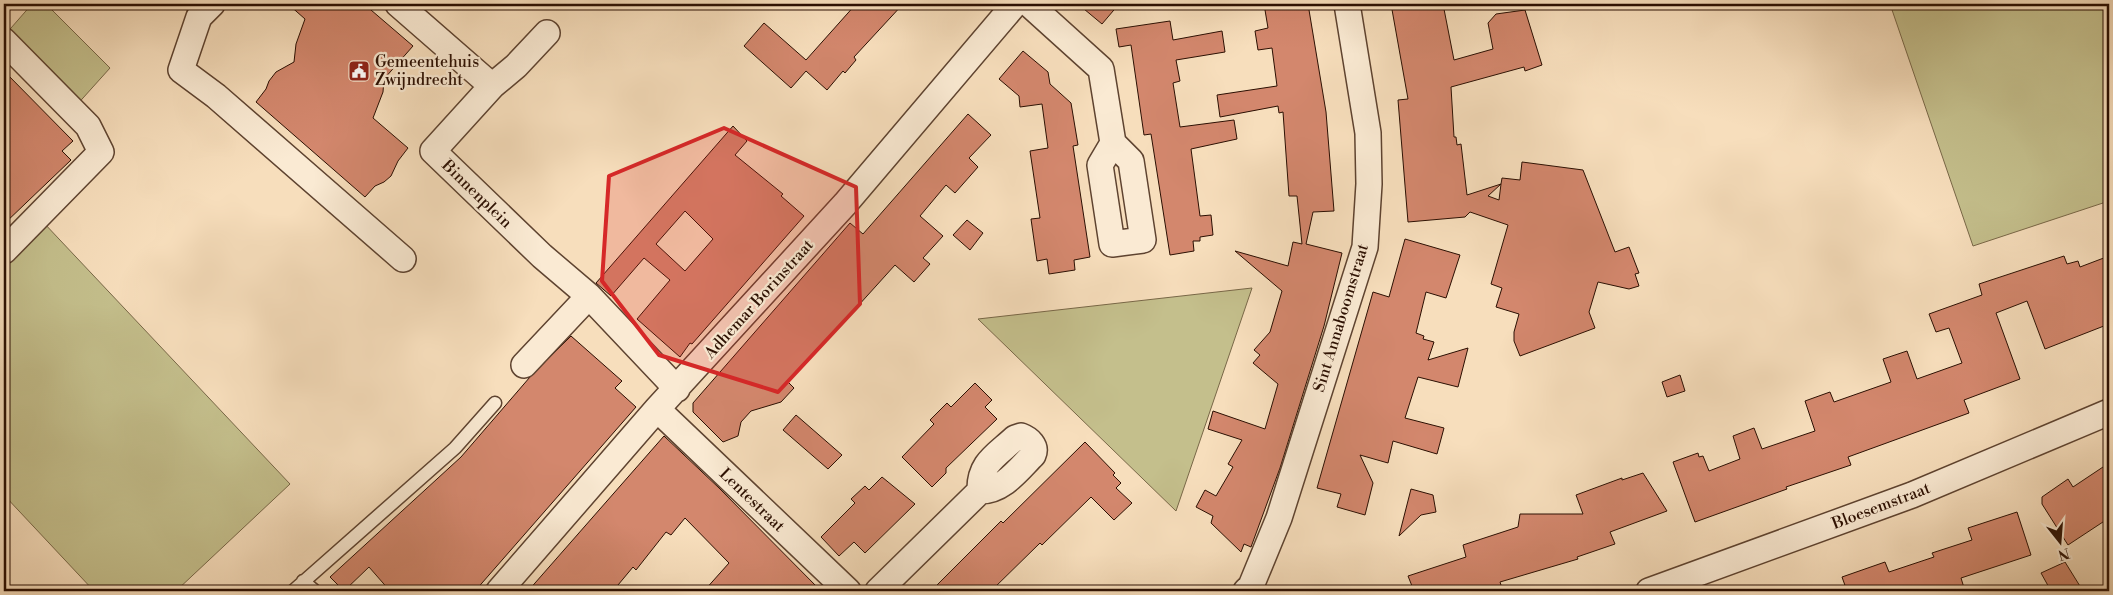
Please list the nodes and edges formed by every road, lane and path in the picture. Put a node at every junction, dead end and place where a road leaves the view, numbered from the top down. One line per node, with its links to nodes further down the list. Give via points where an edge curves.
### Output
1 (212, 4): 11 (street, via 199,17 182,70)
2 (398, 4): 8 (street)
3 (1015, 4): 14 (street, Adhemar Borinstraat, via 844,204)
4 (1029, 4): 9 (street, via 1101,68)
5 (1347, 4): 25 (street, Sint Annaboomstraat, via 1368,133 1365,247 1279,518)
6 (547, 33): 8 (street)
7 (4, 41): 10 (street, via 88,126 101,152)
8 (492, 86): 12 (street, Binnenplein, via 433,151 542,256)
9 (1112, 143)
10 (4, 251)
11 (403, 259)
12 (589, 296): 13 (street); 14 (street, Binnenplein)
13 (524, 365)
14 (677, 388): 16 (street, Adhemar Borinstraat)
15 (495, 403): 19 (lane, via 455,448)
16 (657, 409): 22 (street, Adhemar Borinstraat); 23 (street, Lentestraat)
17 (2109, 412): 26 (street, Bloesemstraat, via 1912,495)
18 (980, 490): 24 (street)
19 (303, 581): 20 (lane); 21 (lane)
20 (293, 591)
21 (315, 591)
22 (499, 591)
23 (848, 591)
24 (878, 591)
25 (1246, 591)
26 (1650, 591)

